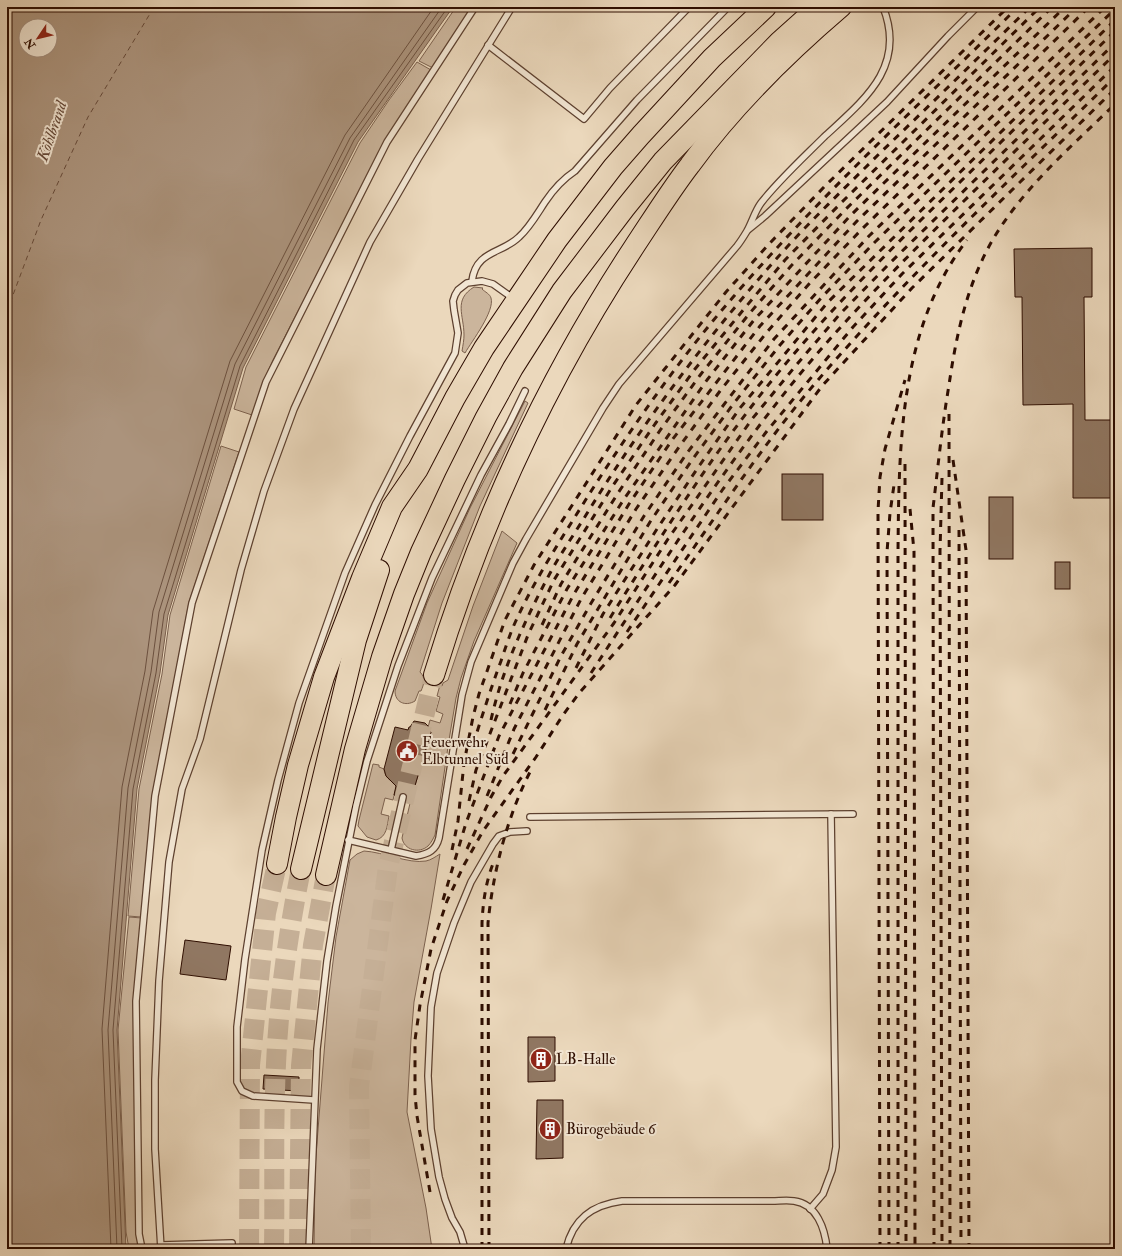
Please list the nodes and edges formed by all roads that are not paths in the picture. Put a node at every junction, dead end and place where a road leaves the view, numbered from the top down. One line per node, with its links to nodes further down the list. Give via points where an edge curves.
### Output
1 (475, 7): 33 (lane, via 387,142 266,382 192,603 154,796 136,1001 139,1234)
2 (512, 7): 10 (lane)
3 (689, 7): 10 (lane, via 610,88 584,119)
4 (728, 7): 14 (lane, via 637,100 575,171 564,179 518,238 481,261 474,271)
5 (766, 7): 15 (highway, via 698,73 613,167 557,240)
6 (818, 7): 12 (highway, via 723,98 663,161)
7 (841, 7): 11 (highway)
8 (883, 7): 13 (lane, via 889,24 891,42 879,81 760,204)
9 (977, 7): 13 (lane, via 886,102)
10 (488, 45): 32 (lane, via 366,249 294,409 264,491 241,570 200,739 182,790 169,862 159,981 155,1080 155,1149)
11 (732, 113): 12 (highway); 18 (highway, via 690,165 652,219 569,355 522,446 477,550)
12 (625, 208): 28 (highway, via 562,291 514,368 455,478 421,552 400,606 355,749)
13 (747, 232): 25 (lane, via 619,384 526,539 513,563 471,662 462,695 438,844 435,849 424,855 416,856)
14 (472, 281): 15 (lane, via 493,284); 29 (lane, via 458,290 454,301 458,333 455,353 389,478 345,573 299,703 262,850 237,1027 237,1082 242,1091 253,1096)
15 (516, 301): 17 (highway, via 484,348)
16 (525, 391): 24 (lane, via 432,578 398,666 367,761)
17 (418, 469): 26 (highway, via 389,514 324,677 298,765); 27 (highway, via 403,515 375,578 356,640)
18 (434, 675)
19 (403, 797): 25 (lane)
20 (831, 814): 21 (lane); 22 (lane); 30 (lane, via 836,1147 832,1170 823,1194)
21 (853, 814)
22 (530, 817)
23 (527, 831): 35 (lane, via 510,832 499,836 471,882 437,973 431,1007 428,1076 430,1129 439,1177)
24 (348, 840): 25 (lane); 29 (lane, via 327,961)
25 (391, 850)
26 (277, 864)
27 (301, 869)
28 (326, 876)
29 (314, 1100): 34 (lane)
30 (810, 1209): 36 (lane, via 795,1201 608,1203 588,1212 576,1225); 37 (lane, via 821,1223 826,1236)
31 (232, 1243): 32 (lane)
32 (161, 1247)
33 (142, 1249)
34 (309, 1249)
35 (465, 1249)
36 (566, 1249)
37 (826, 1249)

